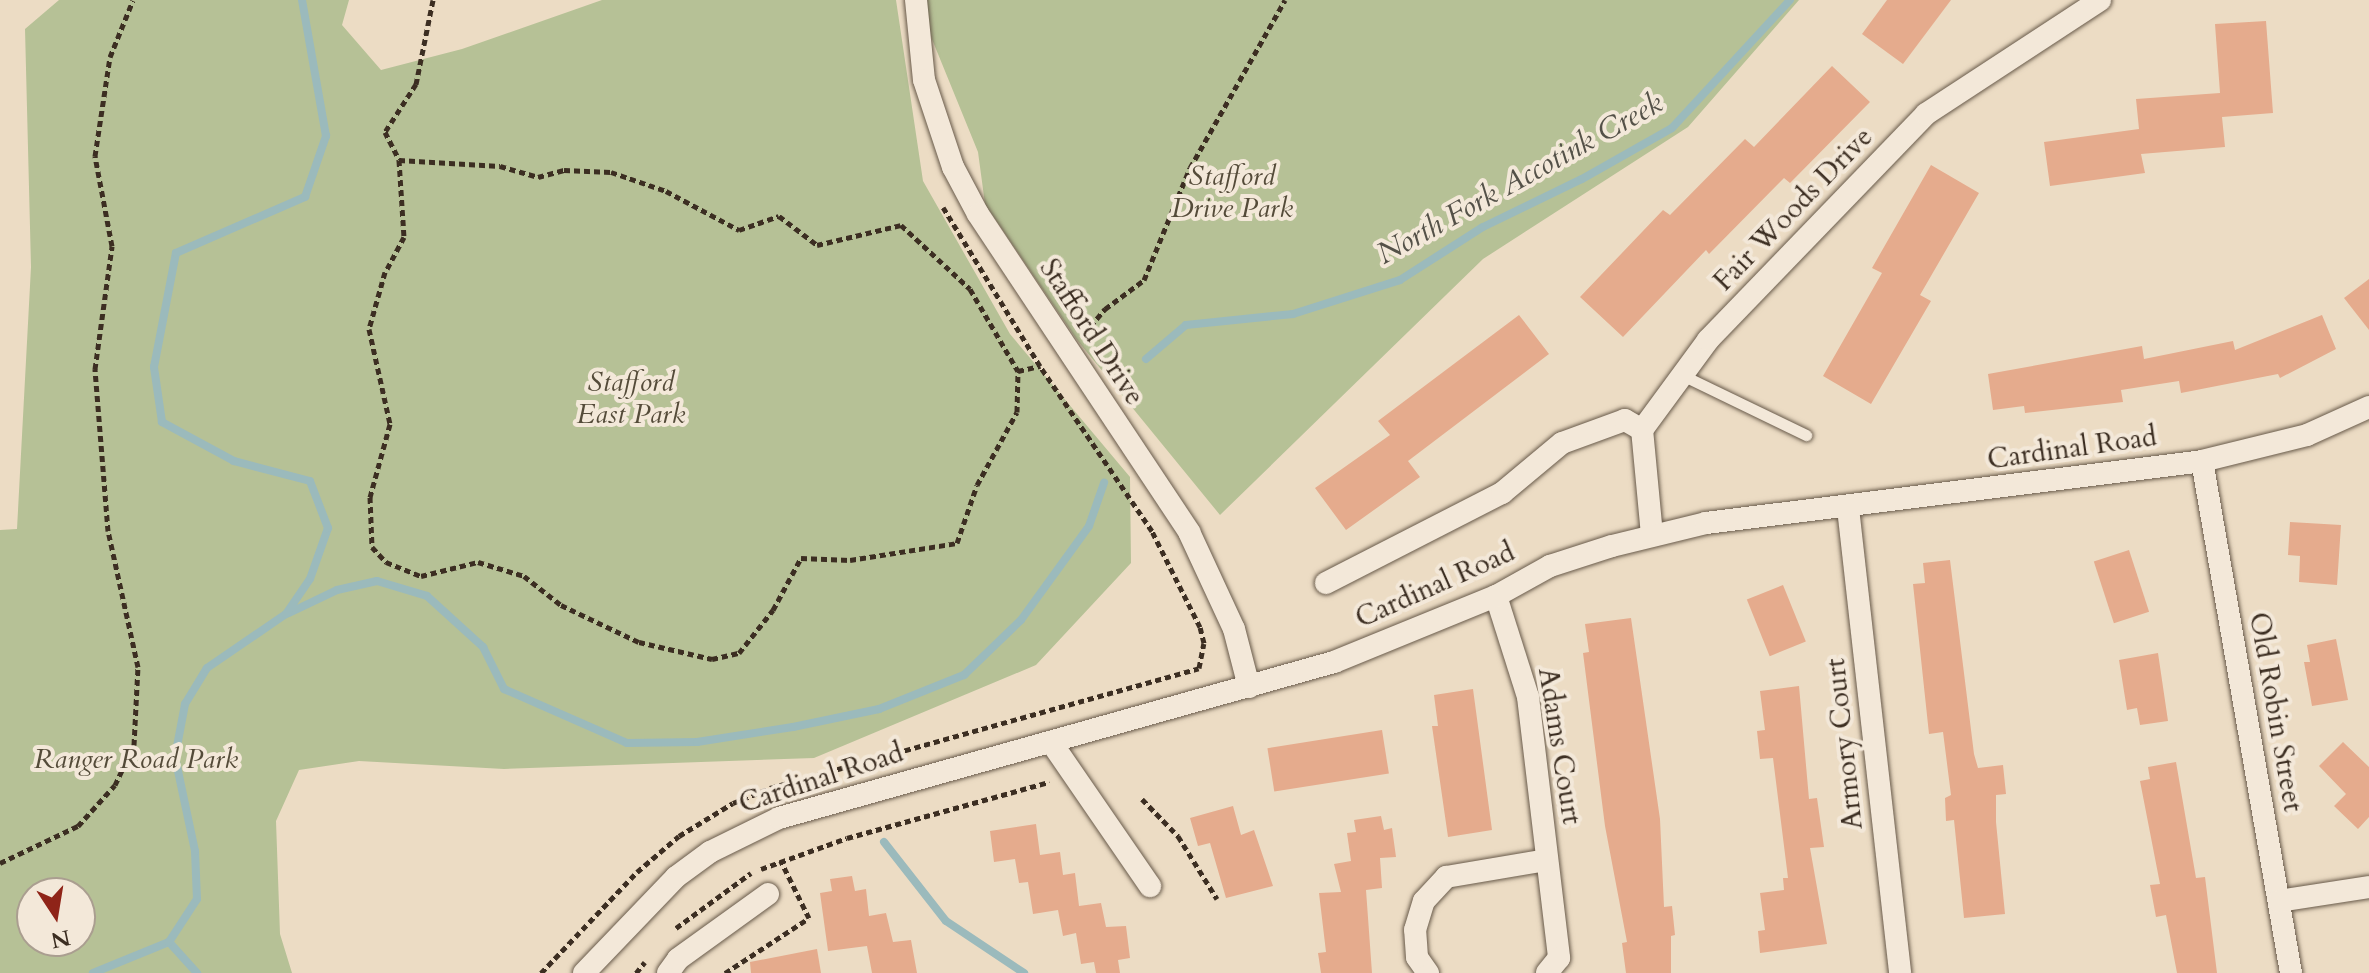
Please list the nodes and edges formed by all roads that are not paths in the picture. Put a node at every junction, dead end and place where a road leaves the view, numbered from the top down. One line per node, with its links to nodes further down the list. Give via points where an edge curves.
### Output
1 (916, 0): 12 (street, Stafford Drive, via 924,80 953,167 978,214 1189,532 1234,629)
2 (2100, 0): 3 (street, Fair Woods Drive, via 1926,114 1708,340)
3 (1682, 375): 5 (street, Fair Woods Drive); 6 (lane)
4 (2369, 407): 7 (street, Cardinal Road, via 2307,435)
5 (1642, 430): 9 (street); 10 (street, via 1625,420 1562,443 1502,493)
6 (1806, 435)
7 (2202, 461): 8 (street, Cardinal Road); 18 (street, Old Robin Street)
8 (1848, 508): 9 (street, Cardinal Road, via 1706,523); 23 (street, Armory Court)
9 (1652, 535): 11 (street, Cardinal Road, via 1550,566)
10 (1326, 583)
11 (1496, 596): 12 (street, Cardinal Road, via 1334,662); 14 (street, Adams Court, via 1528,697)
12 (1249, 687): 13 (street, Cardinal Road)
13 (1051, 742): 15 (street); 19 (street, Cardinal Road, via 817,805 747,831 676,877)
14 (1547, 860): 21 (street, Adams Court, via 1446,877 1424,901 1415,930 1417,957); 22 (street, Adams Court, via 1559,958)
15 (1150, 886)
16 (2369, 887): 18 (street)
17 (768, 894): 20 (street, via 678,959)
18 (2279, 901): 24 (street, Old Robin Street)
19 (584, 973)
20 (668, 973)
21 (1428, 973)
22 (1547, 973)
23 (1900, 973)
24 (2291, 973)

